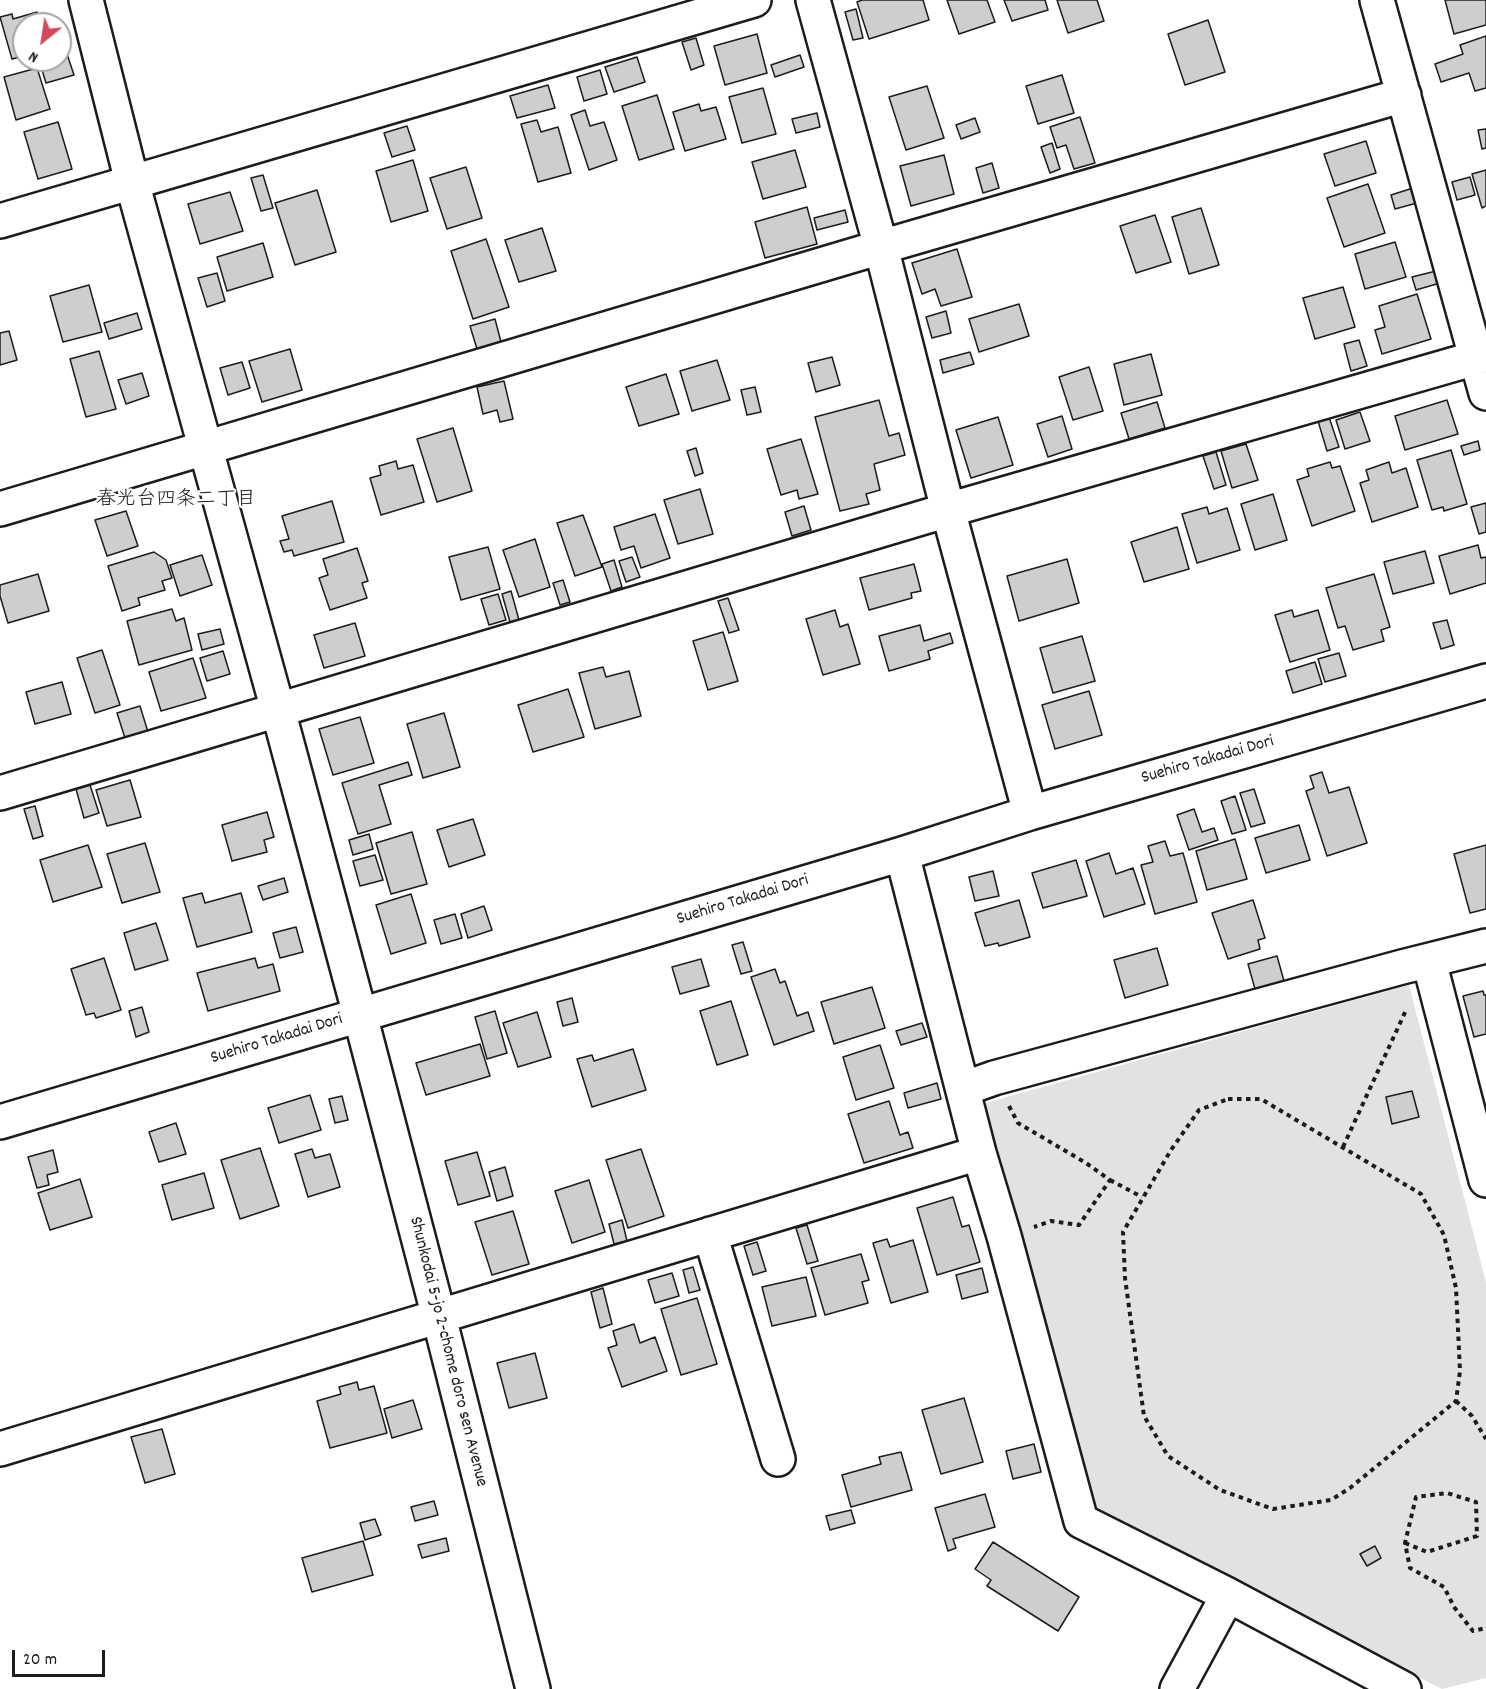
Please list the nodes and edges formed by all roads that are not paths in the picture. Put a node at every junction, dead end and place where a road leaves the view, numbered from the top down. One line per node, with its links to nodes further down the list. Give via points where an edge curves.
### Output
1 (86, 0): 6 (street, Shunkodai 5-jo 2-chome doro sen Avenue)
2 (754, 0): 6 (street)
3 (813, 0): 8 (street)
4 (1377, 0): 5 (street)
5 (1404, 95): 8 (street); 9 (street)
6 (132, 182): 7 (street); 11 (street, Shunkodai 5-jo 2-chome doro sen Avenue)
7 (0, 220)
8 (881, 247): 11 (street); 13 (street)
9 (1481, 356): 10 (street); 13 (street)
10 (1486, 393)
11 (205, 449): 12 (street); 15 (street, Shunkodai 5-jo 2-chome doro sen Avenue)
12 (0, 509)
13 (948, 510): 15 (street); 17 (street)
14 (1486, 681): 17 (street, Suehiro Takadai Dori)
15 (278, 710): 16 (street); 21 (street, Shunkodai 5-jo 2-chome doro sen Avenue)
16 (0, 793)
17 (1030, 813): 18 (street, Suehiro Takadai Dori)
18 (902, 854): 21 (street, Suehiro Takadai Dori); 22 (street)
19 (1486, 946): 20 (street)
20 (1416, 964): 22 (street); 25 (street)
21 (360, 1015): 23 (street, Suehiro Takadai Dori); 27 (street, Shunkodai 5-jo 2-chome doro sen Avenue)
22 (963, 1089): 24 (street)
23 (0, 1122)
24 (979, 1153): 26 (street); 30 (street, via 1081,1521)
25 (1486, 1180)
26 (710, 1234): 27 (street); 29 (street)
27 (439, 1317): 28 (street); 31 (street, Shunkodai 5-jo 2-chome doro sen Avenue)
28 (0, 1449)
29 (778, 1459)
30 (1228, 1595): 32 (street); 33 (street)
31 (532, 1689)
32 (1176, 1689)
33 (1404, 1689)

